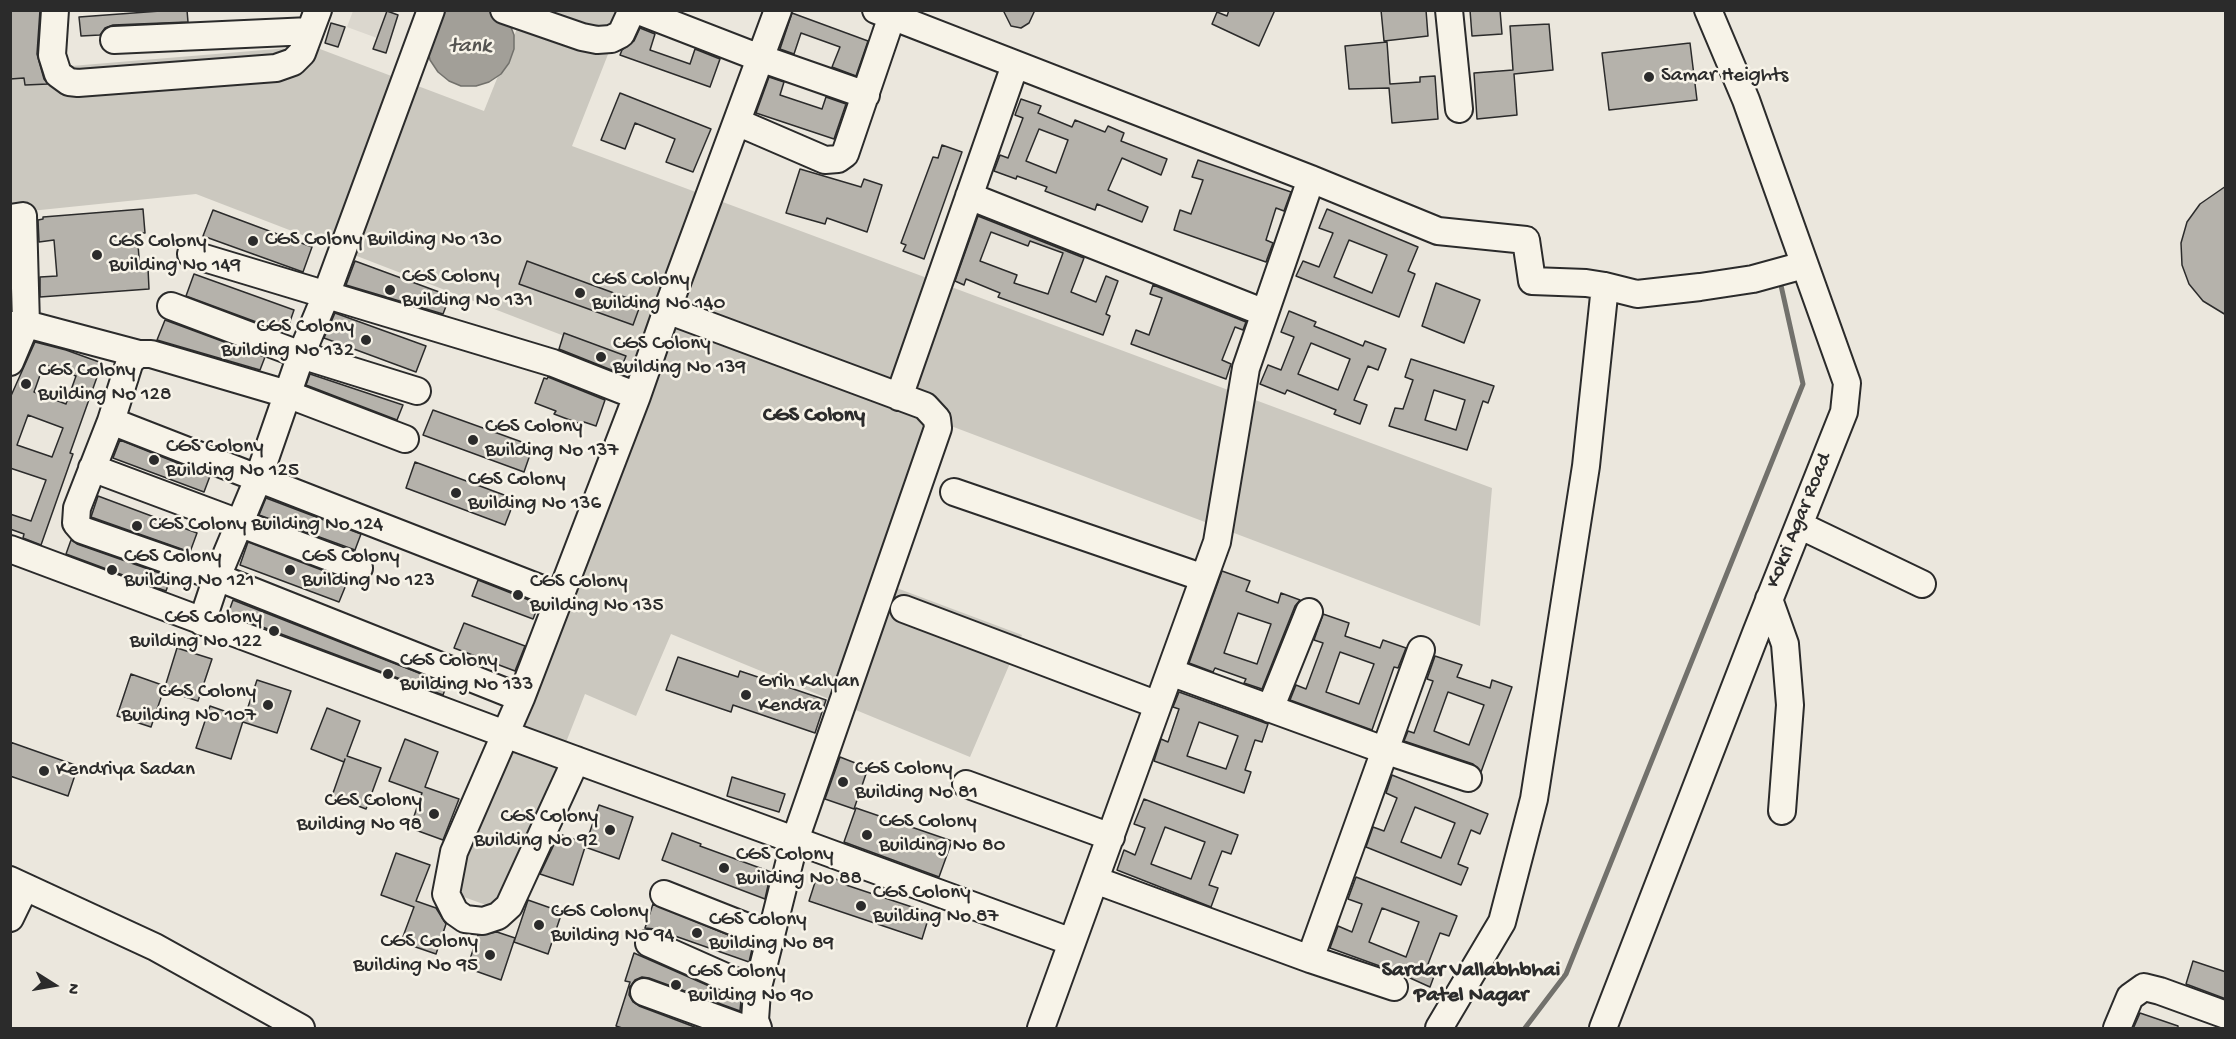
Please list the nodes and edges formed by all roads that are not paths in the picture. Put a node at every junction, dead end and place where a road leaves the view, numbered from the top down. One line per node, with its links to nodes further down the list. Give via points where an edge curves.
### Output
1 (55, 10): 9 (street, via 52,55 58,74 78,83 276,68 293,62 302,53)
2 (432, 10): 22 (street)
3 (504, 10): 4 (street, via 597,40 621,34)
4 (634, 10): 11 (street)
5 (778, 10): 11 (street)
6 (1449, 10): 14 (street)
7 (1708, 10): 20 (street, Kokri Agar Road, via 1746,100)
8 (888, 12): 12 (street); 13 (street)
9 (314, 21): 10 (street)
10 (114, 40)
11 (760, 58): 13 (street); 15 (street)
12 (1015, 65): 16 (street); 17 (street)
13 (866, 94): 15 (street, via 846,154 838,159 825,160)
14 (1459, 109)
15 (736, 122): 24 (street)
16 (1311, 179): 21 (street, via 1438,231 1526,240 1532,281); 25 (street)
17 (969, 196): 25 (street); 33 (street)
18 (10, 218): 26 (street, via 23,216)
19 (191, 254): 22 (street)
20 (1804, 265): 21 (street, via 1753,279 1636,294); 40 (street, Kokri Agar Road, via 1846,383 1844,412)
21 (1605, 286): 80 (street, via 1586,466 1534,799 1502,922)
22 (326, 295): 28 (street); 32 (street, via 553,363)
23 (171, 306): 28 (street)
24 (667, 309): 32 (street); 33 (street)
25 (1265, 313): 44 (street, via 1246,368 1217,542)
26 (18, 325): 27 (street); 29 (street)
27 (140, 354): 31 (street); 34 (street, via 130,361)
28 (301, 354): 30 (street); 31 (street)
29 (10, 362)
30 (417, 392)
31 (286, 394): 35 (street); 37 (street)
32 (637, 396): 46 (street)
33 (899, 397): 63 (street, via 926,406 937,419 938,428)
34 (111, 421): 36 (street); 37 (street)
35 (405, 439)
36 (92, 468): 39 (street); 43 (street, via 76,508 76,523 82,530)
37 (258, 479): 39 (street); 46 (street)
38 (954, 492): 44 (street)
39 (238, 524): 42 (street); 43 (street)
40 (1799, 525): 45 (street); 47 (street, Kokri Agar Road)
41 (10, 549): 50 (street)
42 (359, 568)
43 (217, 578): 50 (street); 53 (street)
44 (1204, 578): 52 (street)
45 (1922, 584)
46 (560, 596): 53 (street)
47 (1769, 599): 61 (street, via 1785,644 1790,705); 81 (street, Kokri Agar Road)
48 (904, 609): 54 (street)
49 (1309, 612): 55 (street)
50 (202, 622): 56 (street)
51 (1421, 650): 57 (street)
52 (1170, 672): 54 (street); 55 (street)
53 (521, 698): 56 (street)
54 (1158, 705): 62 (street)
55 (1270, 709): 57 (street)
56 (505, 734): 58 (street); 58 (street, via 454,852 446,894 455,912 465,919 483,921 498,916 509,906)
57 (1384, 750): 59 (street); 71 (street)
58 (576, 760): 63 (street)
59 (1468, 778)
60 (966, 784): 62 (street)
61 (1782, 811)
62 (1110, 837): 64 (street)
63 (795, 840): 68 (street); 69 (street)
64 (1095, 880): 69 (street); 71 (street)
65 (18, 884): 67 (street); 76 (street, via 155,947)
66 (664, 894): 68 (street)
67 (10, 918)
68 (770, 936): 73 (street)
69 (1072, 942): 79 (street)
70 (649, 943): 73 (street)
71 (1310, 959): 72 (street)
72 (1394, 987)
73 (757, 991): 78 (street)
74 (644, 992): 77 (street)
75 (2226, 1015): 82 (street, via 2144,987 2130,997)
76 (301, 1029)
77 (743, 1029)
78 (758, 1029)
79 (1041, 1029)
80 (1439, 1029)
81 (1602, 1029)
82 (2117, 1029)

